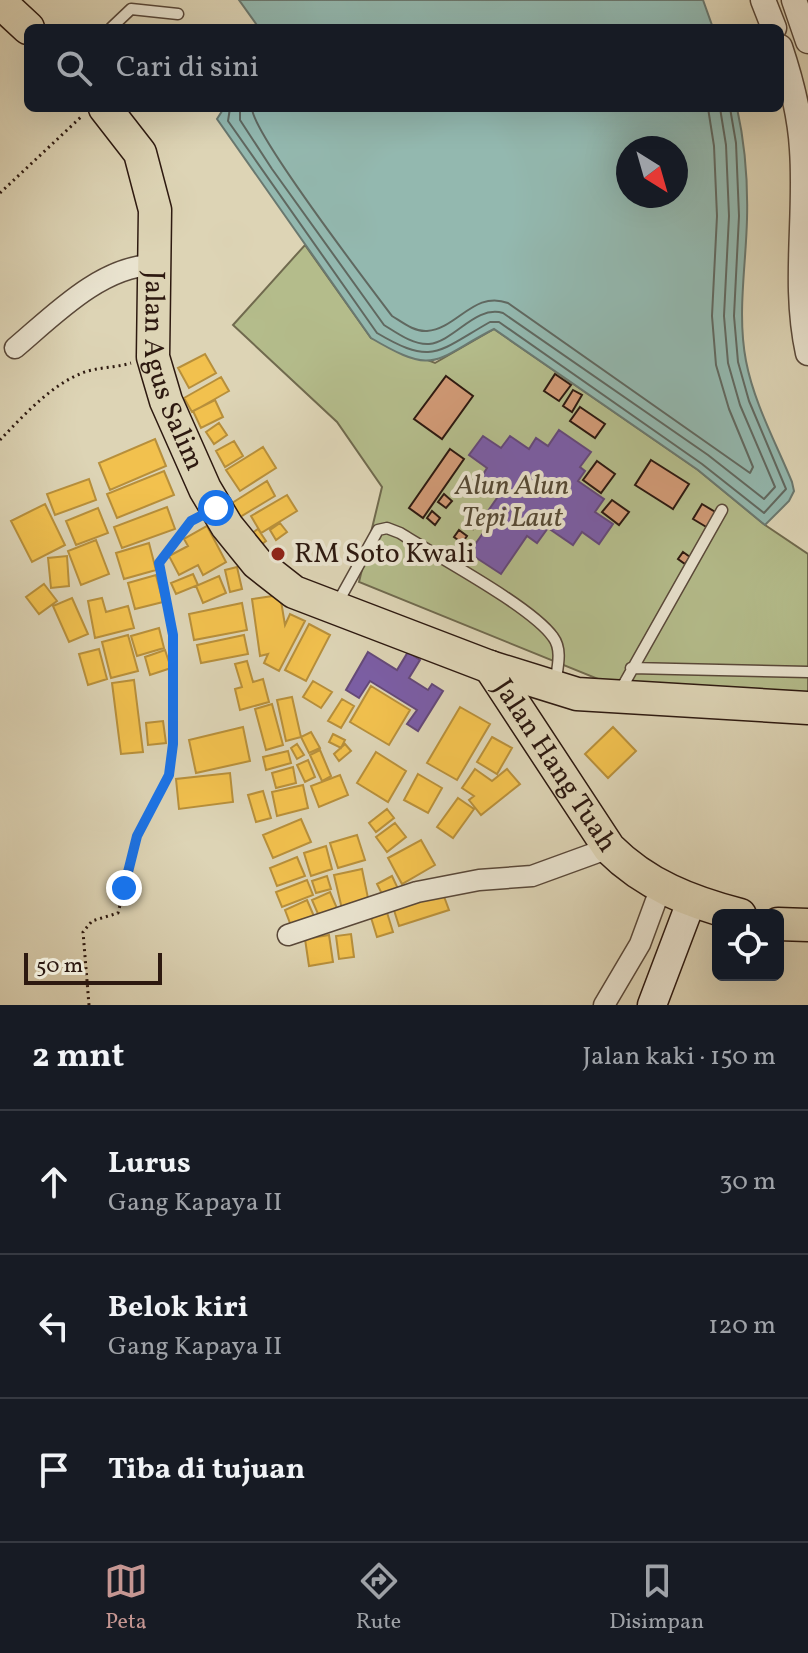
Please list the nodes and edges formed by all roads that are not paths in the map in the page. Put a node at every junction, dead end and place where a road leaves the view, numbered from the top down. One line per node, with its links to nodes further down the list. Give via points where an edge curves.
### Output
1 (763, 0): 7 (street)
2 (794, 0): 8 (street)
3 (0, 2): 5 (highway)
4 (178, 14): 6 (lane, via 131,9)
5 (24, 24)
6 (115, 24)
7 (772, 24)
8 (808, 41)
9 (784, 60): 13 (street, via 803,150 800,271)
10 (108, 112): 11 (highway, Jalan Agus Salim, via 130,137 147,172 155,210)
11 (152, 265): 12 (street, via 134,266 114,276 68,304); 15 (highway, Jalan Agus Salim, via 153,357 181,440 216,508 257,563 294,592)
12 (15, 348)
13 (808, 353)
14 (722, 510): 18 (lane)
15 (336, 608): 16 (highway, Jalan Agus Salim); 19 (lane, via 378,530 387,528 533,617 554,638)
16 (490, 667): 19 (highway, Jalan Hang Tuah); 21 (highway, Jalan Hang Tuah)
17 (808, 672): 18 (lane)
18 (624, 682): 19 (highway, Jalan Hang Tuah); 20 (highway, Jalan Hang Tuah)
19 (566, 690): 21 (highway)
20 (808, 708)
21 (534, 731): 22 (highway, Jalan Hang Tuah)
22 (609, 848): 23 (highway, Jalan Hang Tuah); 28 (street, via 532,876 417,892)
23 (661, 887): 24 (highway, Jalan Hang Tuah); 29 (street, via 640,944)
24 (691, 902): 25 (highway, Jalan Hang Tuah); 30 (main road)
25 (717, 909)
26 (784, 924): 27 (highway)
27 (808, 925)
28 (288, 935)
29 (604, 1005)
30 (652, 1005)

